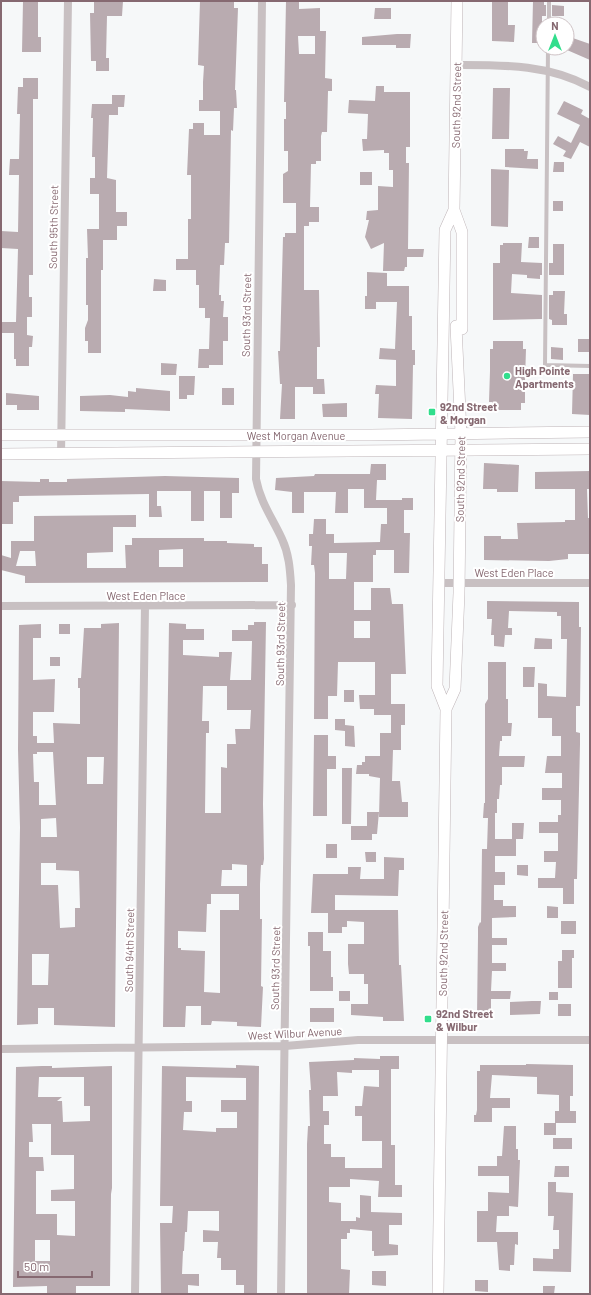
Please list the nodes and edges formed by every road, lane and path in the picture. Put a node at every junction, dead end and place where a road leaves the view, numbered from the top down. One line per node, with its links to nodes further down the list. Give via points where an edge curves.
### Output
1 (68, 1): 16 (street, South 95th Street)
2 (262, 1): 18 (street, South 93rd Street)
3 (457, 1): 7 (main road, South 92nd Street)
4 (549, 1): 5 (lane)
5 (549, 16)
6 (548, 56): 8 (lane)
7 (457, 66): 8 (street, via 522,66); 10 (main road, South 92nd Street)
8 (548, 70): 9 (street); 11 (lane, via 545,365)
9 (590, 87)
10 (454, 210): 13 (main road, South 92nd Street, via 444,230); 14 (main road, South 92nd Street, via 462,232 462,329 456,326)
11 (590, 366)
12 (590, 432): 15 (main road, West Morgan Avenue)
13 (441, 433): 14 (main road, West Morgan Avenue); 19 (main road, West Morgan Avenue); 21 (main road, South 92nd Street)
14 (461, 433): 15 (main road, West Morgan Avenue); 22 (main road, South 92nd Street)
15 (523, 433): 23 (main road)
16 (61, 434): 17 (main road, West Morgan Avenue); 18 (main road, West Morgan Avenue); 27 (street, South 95th Street)
17 (1, 435)
18 (256, 435): 19 (main road, West Morgan Avenue); 25 (street, South 93rd Street)
19 (371, 435): 24 (main road)
20 (590, 449): 23 (main road, West Morgan Avenue)
21 (441, 450): 22 (main road, West Morgan Avenue); 24 (main road, West Morgan Avenue); 28 (main road, South 92nd Street)
22 (461, 450): 23 (main road, West Morgan Avenue); 29 (main road, South 92nd Street)
23 (523, 450)
24 (371, 451): 25 (main road, West Morgan Avenue)
25 (256, 452): 27 (main road, West Morgan Avenue); 31 (street, South 93rd Street, via 256,479 260,497 282,539 290,564)
26 (1, 454): 27 (main road, West Morgan Avenue)
27 (61, 454)
28 (439, 583): 29 (street, West Eden Place); 34 (main road, South 92nd Street, via 438,686)
29 (459, 583): 30 (street, West Eden Place); 34 (main road, South 92nd Street, via 455,690)
30 (590, 583)
31 (292, 605): 33 (street, West Eden Place); 37 (street, South 93rd Street)
32 (1, 606): 33 (street, West Eden Place)
33 (144, 606): 38 (street, South 94th Street)
34 (446, 709): 35 (main road, South 92nd Street)
35 (441, 1040): 36 (street, West Wilbur Avenue); 37 (street, West Wilbur Avenue, via 358,1040); 42 (main road, South 92nd Street)
36 (590, 1040)
37 (285, 1046): 38 (street, West Wilbur Avenue); 41 (street, South 93rd Street)
38 (139, 1048): 39 (street, West Wilbur Avenue); 40 (street, South 94th Street)
39 (1, 1049)
40 (135, 1294)
41 (281, 1294)
42 (438, 1294)

